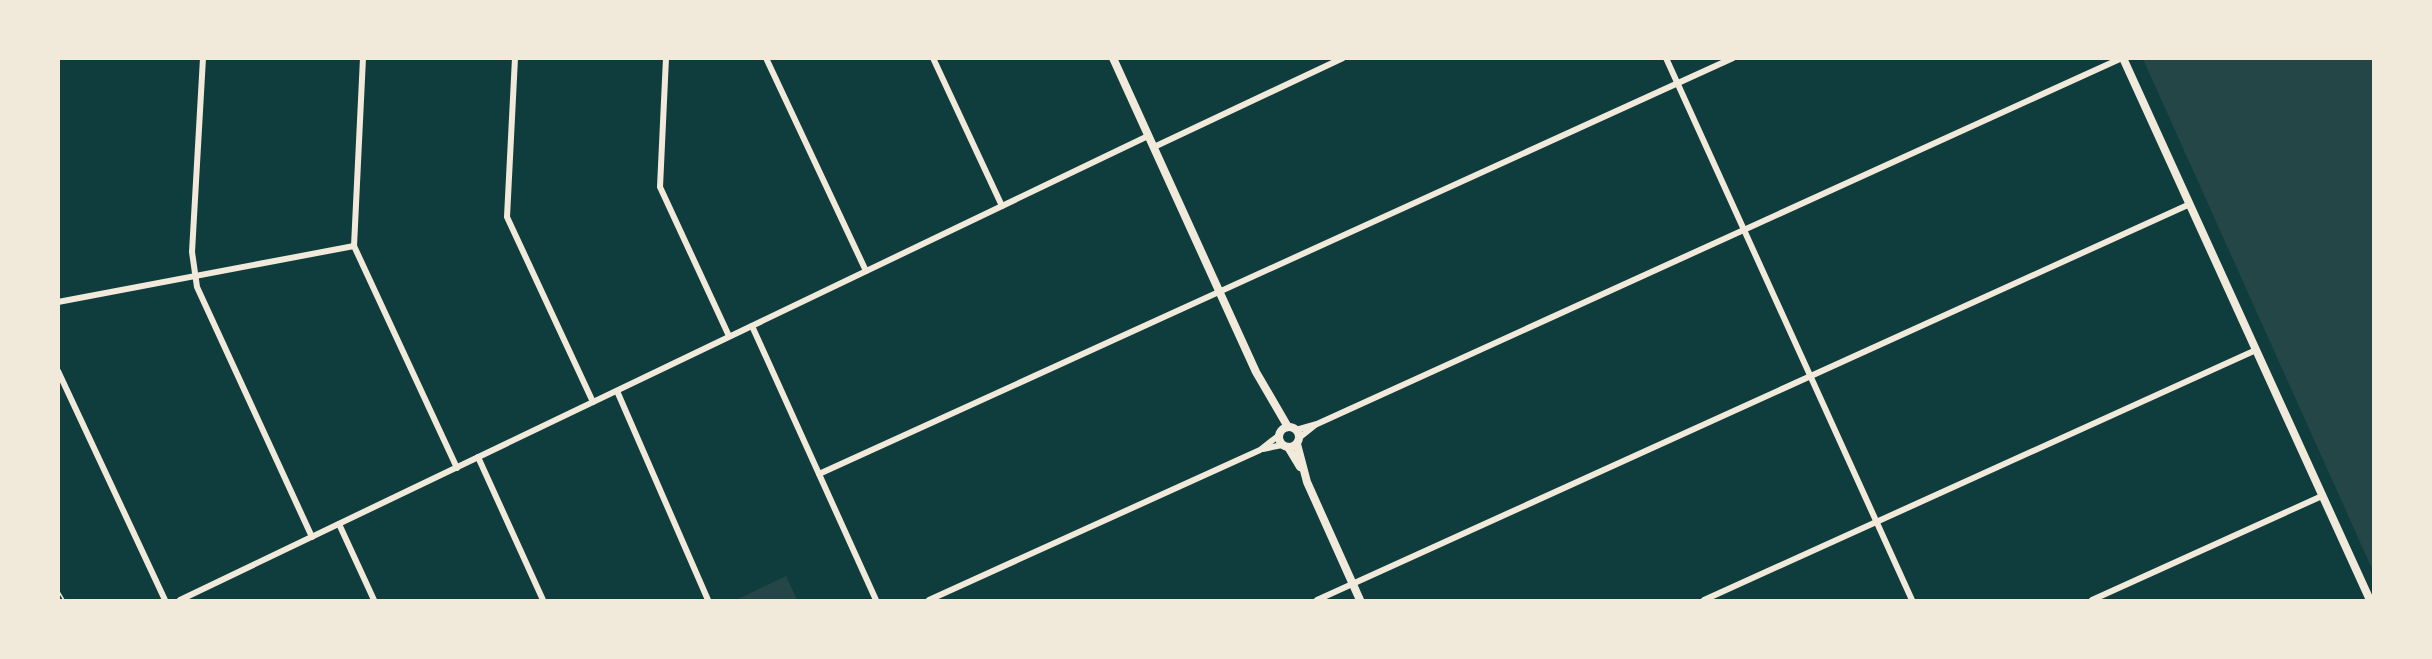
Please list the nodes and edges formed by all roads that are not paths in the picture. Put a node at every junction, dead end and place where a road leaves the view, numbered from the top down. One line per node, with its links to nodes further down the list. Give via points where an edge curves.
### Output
1 (203, 58): 20 (street, via 192,252)
2 (363, 58): 18 (street)
3 (515, 58): 29 (street, via 507,217)
4 (666, 58): 24 (street, via 660,187)
5 (766, 58): 19 (street)
6 (933, 58): 16 (street)
7 (1113, 58): 13 (street)
8 (1343, 58): 14 (street)
9 (1666, 58): 12 (street)
10 (1733, 58): 12 (street)
11 (2123, 58): 15 (street); 17 (street)
12 (1677, 84): 17 (street); 21 (street)
13 (1148, 136): 14 (street); 16 (street)
14 (1154, 147): 21 (street)
15 (2190, 204): 25 (street); 27 (street)
16 (1002, 206): 19 (street)
17 (1744, 230): 27 (street); 30 (street)
18 (354, 246): 20 (street); 34 (street)
19 (866, 271): 23 (street)
20 (195, 276): 22 (street); 40 (street, via 202,300)
21 (1220, 292): 30 (street); 36 (street)
22 (58, 303)
23 (752, 326): 24 (street); 36 (street)
24 (729, 336): 28 (street)
25 (2256, 350): 37 (street); 38 (street)
26 (58, 371): 42 (street)
27 (1810, 376): 38 (street); 41 (street)
28 (617, 390): 29 (street); 46 (street)
29 (593, 402): 33 (street)
30 (1290, 434): 31 (street); 31 (street); 32 (street); 35 (street)
31 (1285, 446): 32 (street); 35 (street)
32 (1260, 450): 48 (street)
33 (478, 458): 34 (street); 45 (street)
34 (457, 468): 39 (street)
35 (1303, 470): 41 (street)
36 (819, 474): 47 (street)
37 (2322, 496): 53 (street); 54 (street)
38 (1877, 522): 51 (street); 52 (street)
39 (339, 524): 40 (street); 44 (street)
40 (312, 537): 43 (street)
41 (1352, 584): 49 (street); 50 (street)
42 (165, 600)
43 (180, 600)
44 (374, 600)
45 (543, 600)
46 (708, 600)
47 (876, 600)
48 (929, 600)
49 (1317, 600)
50 (1360, 600)
51 (1704, 600)
52 (1912, 600)
53 (2092, 600)
54 (2370, 600)

